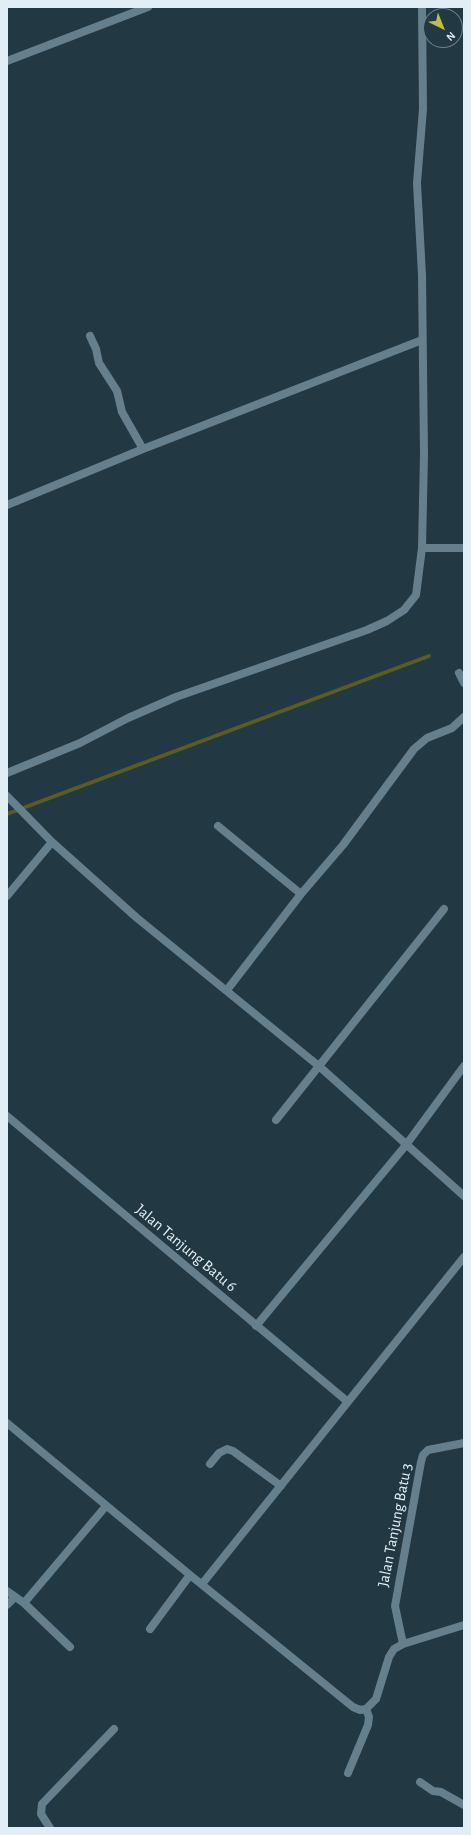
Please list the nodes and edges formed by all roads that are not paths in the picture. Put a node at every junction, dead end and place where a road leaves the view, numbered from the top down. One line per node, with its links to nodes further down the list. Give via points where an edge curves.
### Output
1 (148, 7): 3 (street)
2 (422, 7): 5 (street, via 423,109 417,183 422,275)
3 (7, 61)
4 (90, 336): 6 (street, via 99,363 117,391 122,412)
5 (422, 340): 6 (street); 8 (street)
6 (142, 446): 7 (street)
7 (7, 505)
8 (422, 548): 9 (street); 13 (street, via 416,595 404,610 387,621 352,636 176,697 128,718 80,744)
9 (464, 548)
10 (459, 673): 11 (street)
11 (464, 683)
12 (464, 717): 17 (street, via 452,728 427,738 414,749 343,845)
13 (7, 773)
14 (7, 796): 16 (street)
15 (218, 826): 17 (street)
16 (52, 842): 18 (street); 20 (street, via 137,918)
17 (301, 894): 20 (street)
18 (7, 896)
19 (444, 909): 22 (street)
20 (227, 990): 22 (street)
21 (464, 1066): 25 (street)
22 (320, 1067): 24 (street); 25 (street)
23 (7, 1116): 28 (street, Jalan Tanjung Batu 6)
24 (276, 1120)
25 (406, 1145): 26 (street); 28 (street)
26 (464, 1196)
27 (464, 1257): 29 (street)
28 (256, 1326): 29 (street, Jalan Tanjung Batu 6)
29 (348, 1402): 33 (street)
30 (7, 1423): 34 (street)
31 (464, 1443): 43 (street, Jalan Tanjung Batu 3, via 428,1450 423,1455 395,1606)
32 (210, 1464): 33 (street, via 227,1449)
33 (281, 1486): 36 (street)
34 (106, 1506): 35 (street); 39 (street)
35 (190, 1575): 36 (street); 42 (street)
36 (202, 1584): 45 (street, via 354,1707)
37 (7, 1591): 38 (street)
38 (15, 1597): 39 (street); 40 (street)
39 (24, 1603): 44 (street)
40 (7, 1604)
41 (464, 1625): 43 (street)
42 (150, 1629)
43 (403, 1644): 45 (street, via 394,1649 389,1657 376,1699)
44 (70, 1647)
45 (366, 1709): 47 (street, via 368,1725)
46 (114, 1729): 50 (street, via 42,1804 41,1814)
47 (348, 1773)
48 (420, 1782): 49 (street, via 432,1791 441,1792)
49 (464, 1805)
50 (50, 1828)

